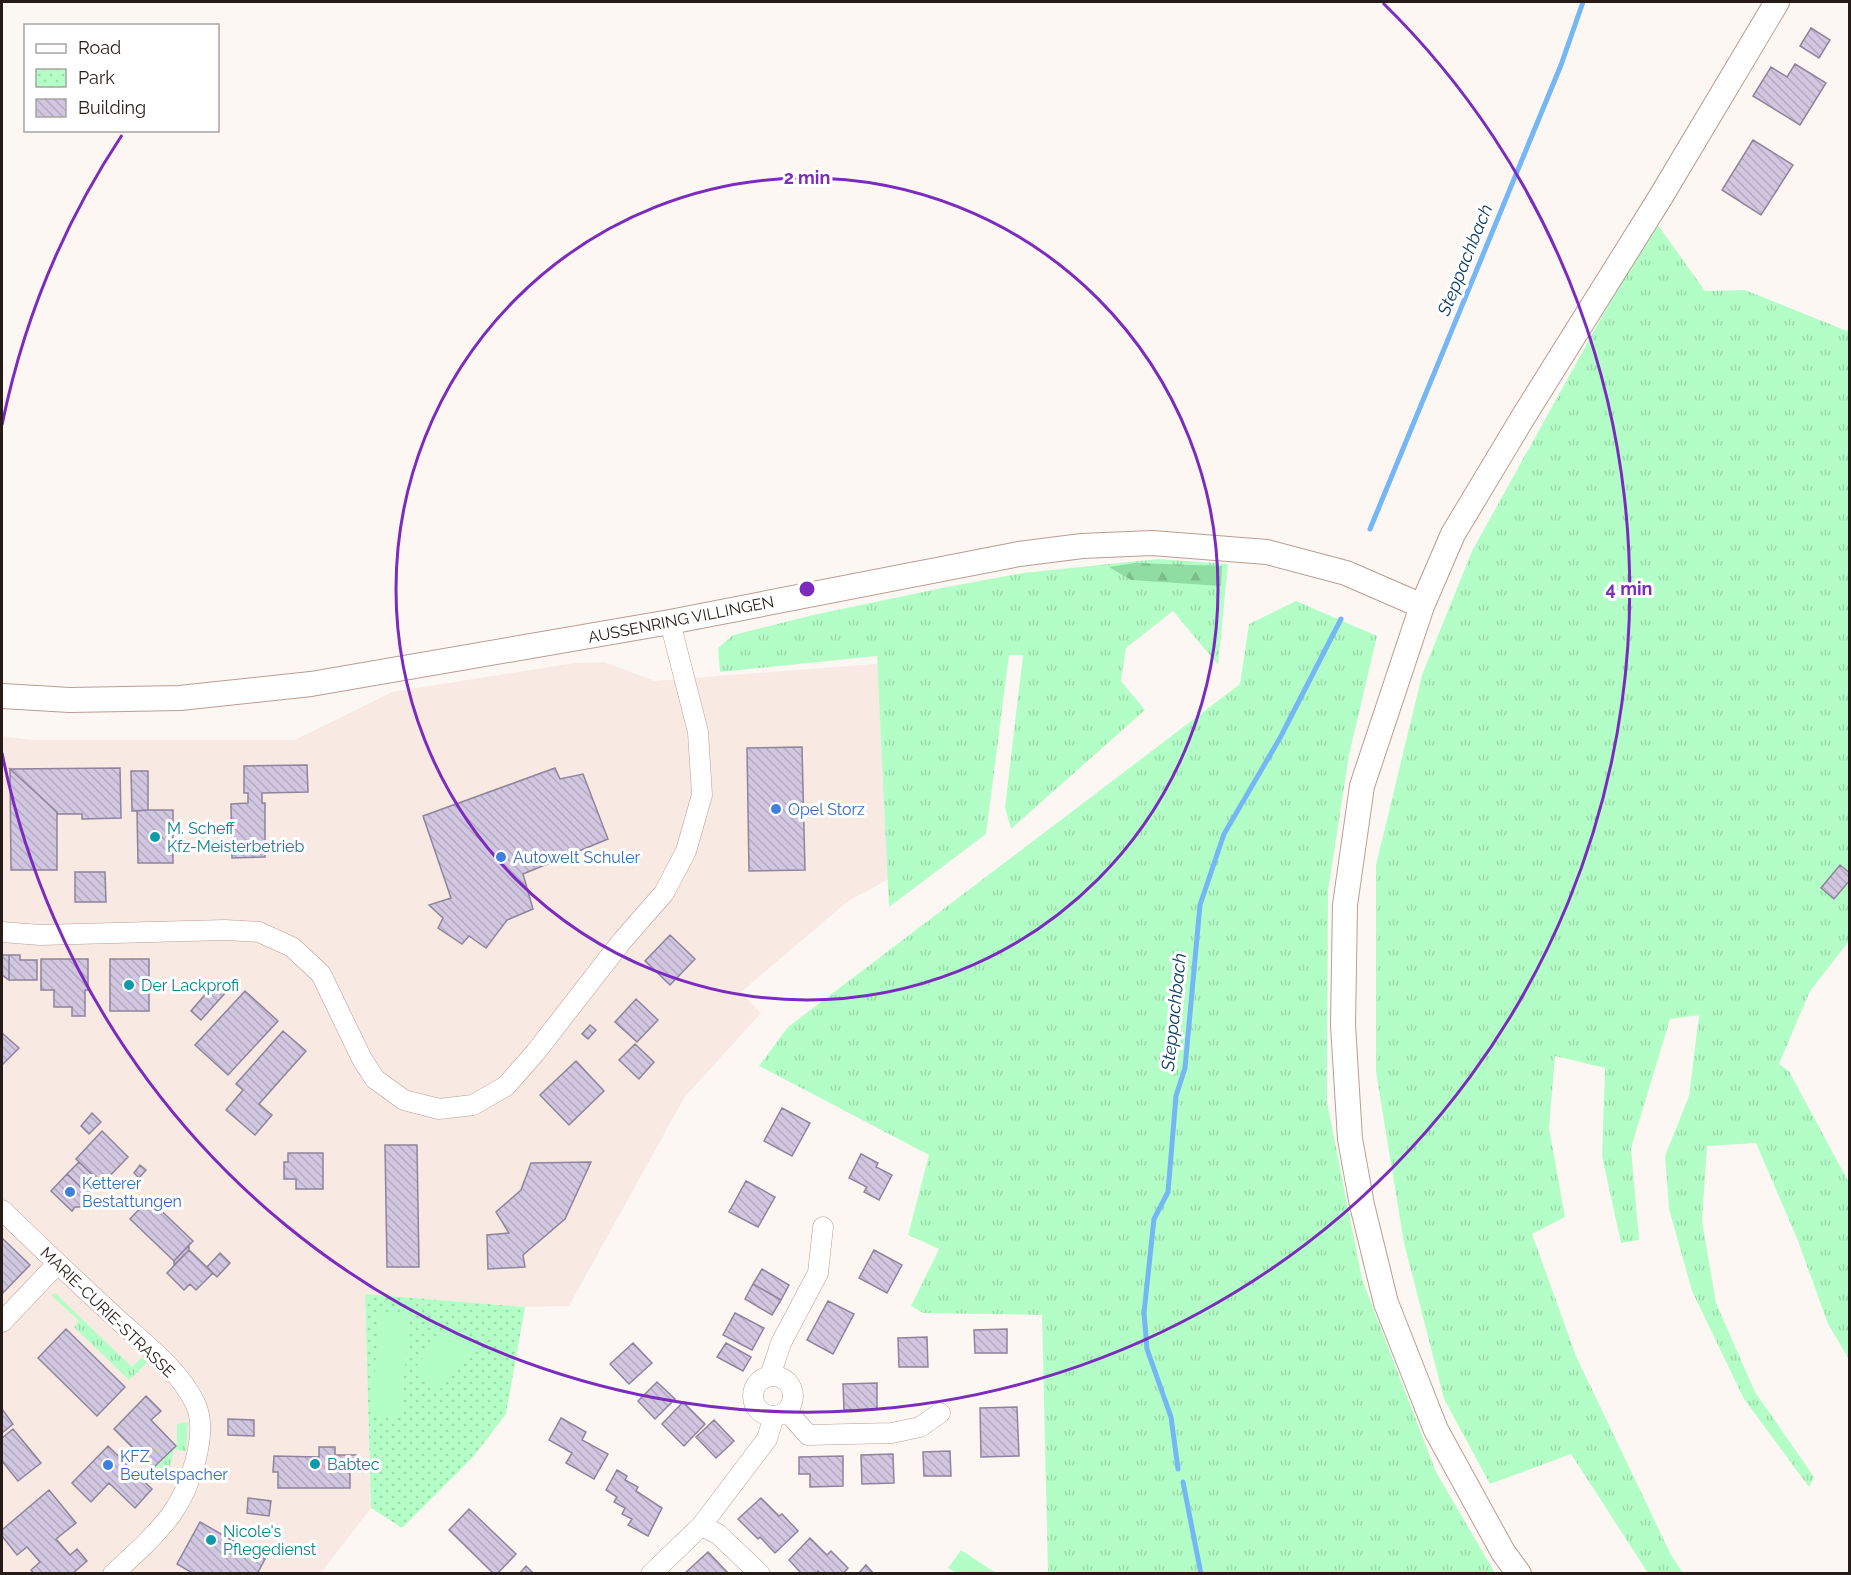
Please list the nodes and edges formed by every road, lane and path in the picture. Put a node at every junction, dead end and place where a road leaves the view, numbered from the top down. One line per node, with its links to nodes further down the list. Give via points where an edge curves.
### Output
1 (1777, 2): 2 (street, via 1453,534)
2 (1422, 606): 3 (street, AUSSENRING VILLINGEN, via 1346,573 1267,552 1152,543 1019,554); 17 (street, via 1362,786 1345,905 1343,1025 1350,1139 1386,1303 1436,1430)
3 (670, 622): 4 (street, AUSSENRING VILLINGEN, via 311,684 180,698 70,700); 5 (street, via 698,732 702,795 686,851 664,893 535,1053 506,1086 473,1105 438,1109 404,1100 375,1080 321,974 292,947 259,932)
4 (2, 696)
5 (2, 932)
6 (2, 1209): 8 (street, MARIE-CURIE-STRASSE)
7 (823, 1227): 10 (street, via 819,1273 781,1343)
8 (57, 1264): 9 (street); 14 (street, MARIE-CURIE-STRASSE, via 171,1369 196,1404 199,1446 172,1514)
9 (2, 1322)
10 (770, 1376): 11 (street, via 782,1378 790,1387 792,1399); 11 (street, via 758,1383 753,1395 756,1408)
11 (780, 1413): 12 (street, via 808,1435 892,1433 920,1427); 13 (street, via 767,1439)
12 (940, 1413)
13 (701, 1526): 15 (street); 16 (street, via 718,1534)
14 (113, 1574)
15 (651, 1574)
16 (760, 1574)
17 (1519, 1574)

